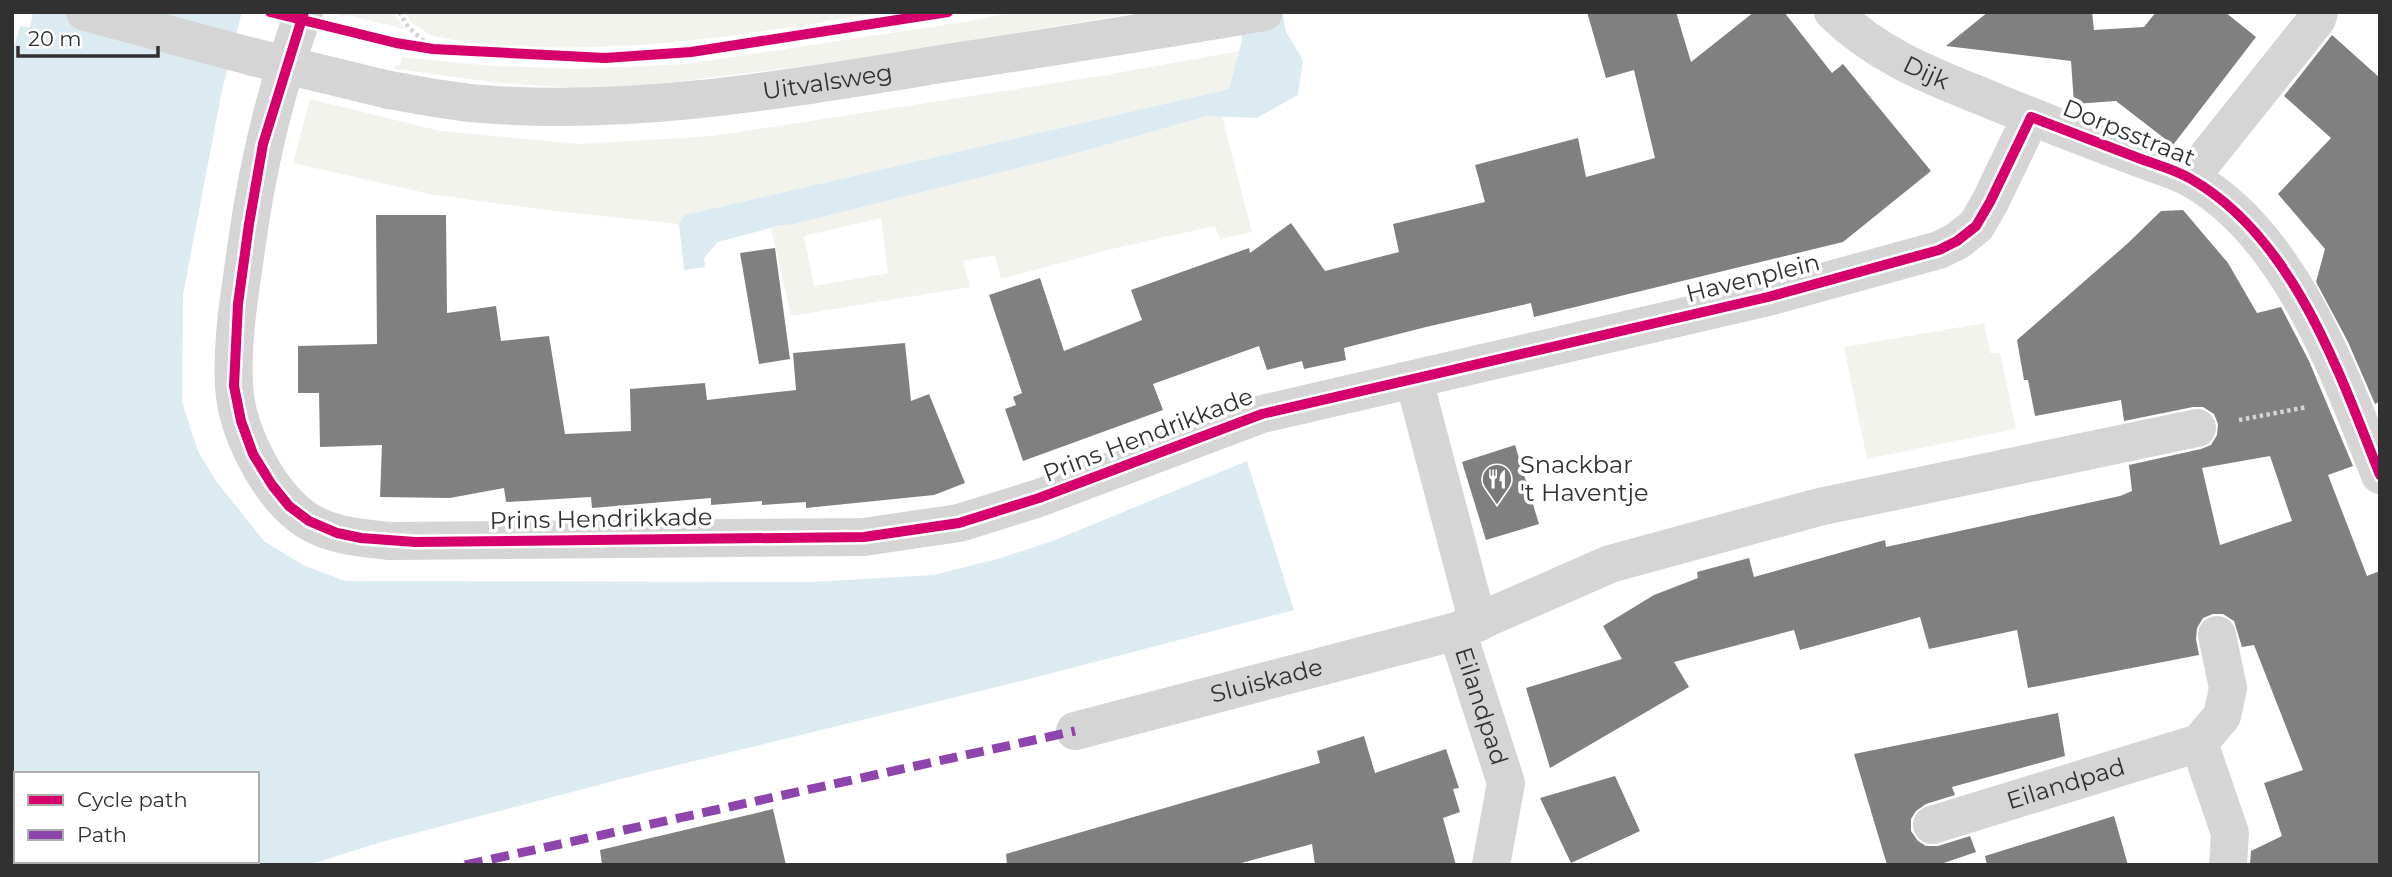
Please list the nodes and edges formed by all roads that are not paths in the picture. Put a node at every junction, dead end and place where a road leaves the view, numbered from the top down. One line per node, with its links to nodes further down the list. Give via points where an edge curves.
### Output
1 (85, 12): 3 (street, Uitvalsweg, bridge, via 389,90 483,104 581,106 654,104 835,82)
2 (304, 12): 8 (street, Prins Hendrikkade, via 263,144 238,304 234,386 253,454 272,485 309,521 337,533 415,542 864,537 923,530 1004,510 1262,414)
3 (1264, 12)
4 (1833, 12): 6 (street, Dijk, via 1877,49 1907,66)
5 (2319, 12): 7 (street)
6 (2031, 117): 7 (street, Dorpsstraat); 8 (street, Havenplein, via 1976,226 1939,250 1768,297)
7 (2190, 178): 10 (street, Dorpsstraat, via 2244,219 2270,249 2319,333)
8 (1414, 380): 11 (street)
9 (2197, 428): 11 (street, via 1819,508 1611,564)
10 (2380, 475)
11 (1467, 627): 13 (street, Sluiskade); 16 (street, Eilandpad, via 1506,783)
12 (2217, 635): 14 (street, via 2228,688 2222,716)
13 (1075, 731)
14 (2199, 743): 15 (street, Eilandpad); 17 (street, via 2230,833)
15 (1932, 825)
16 (1491, 865)
17 (2228, 865)

